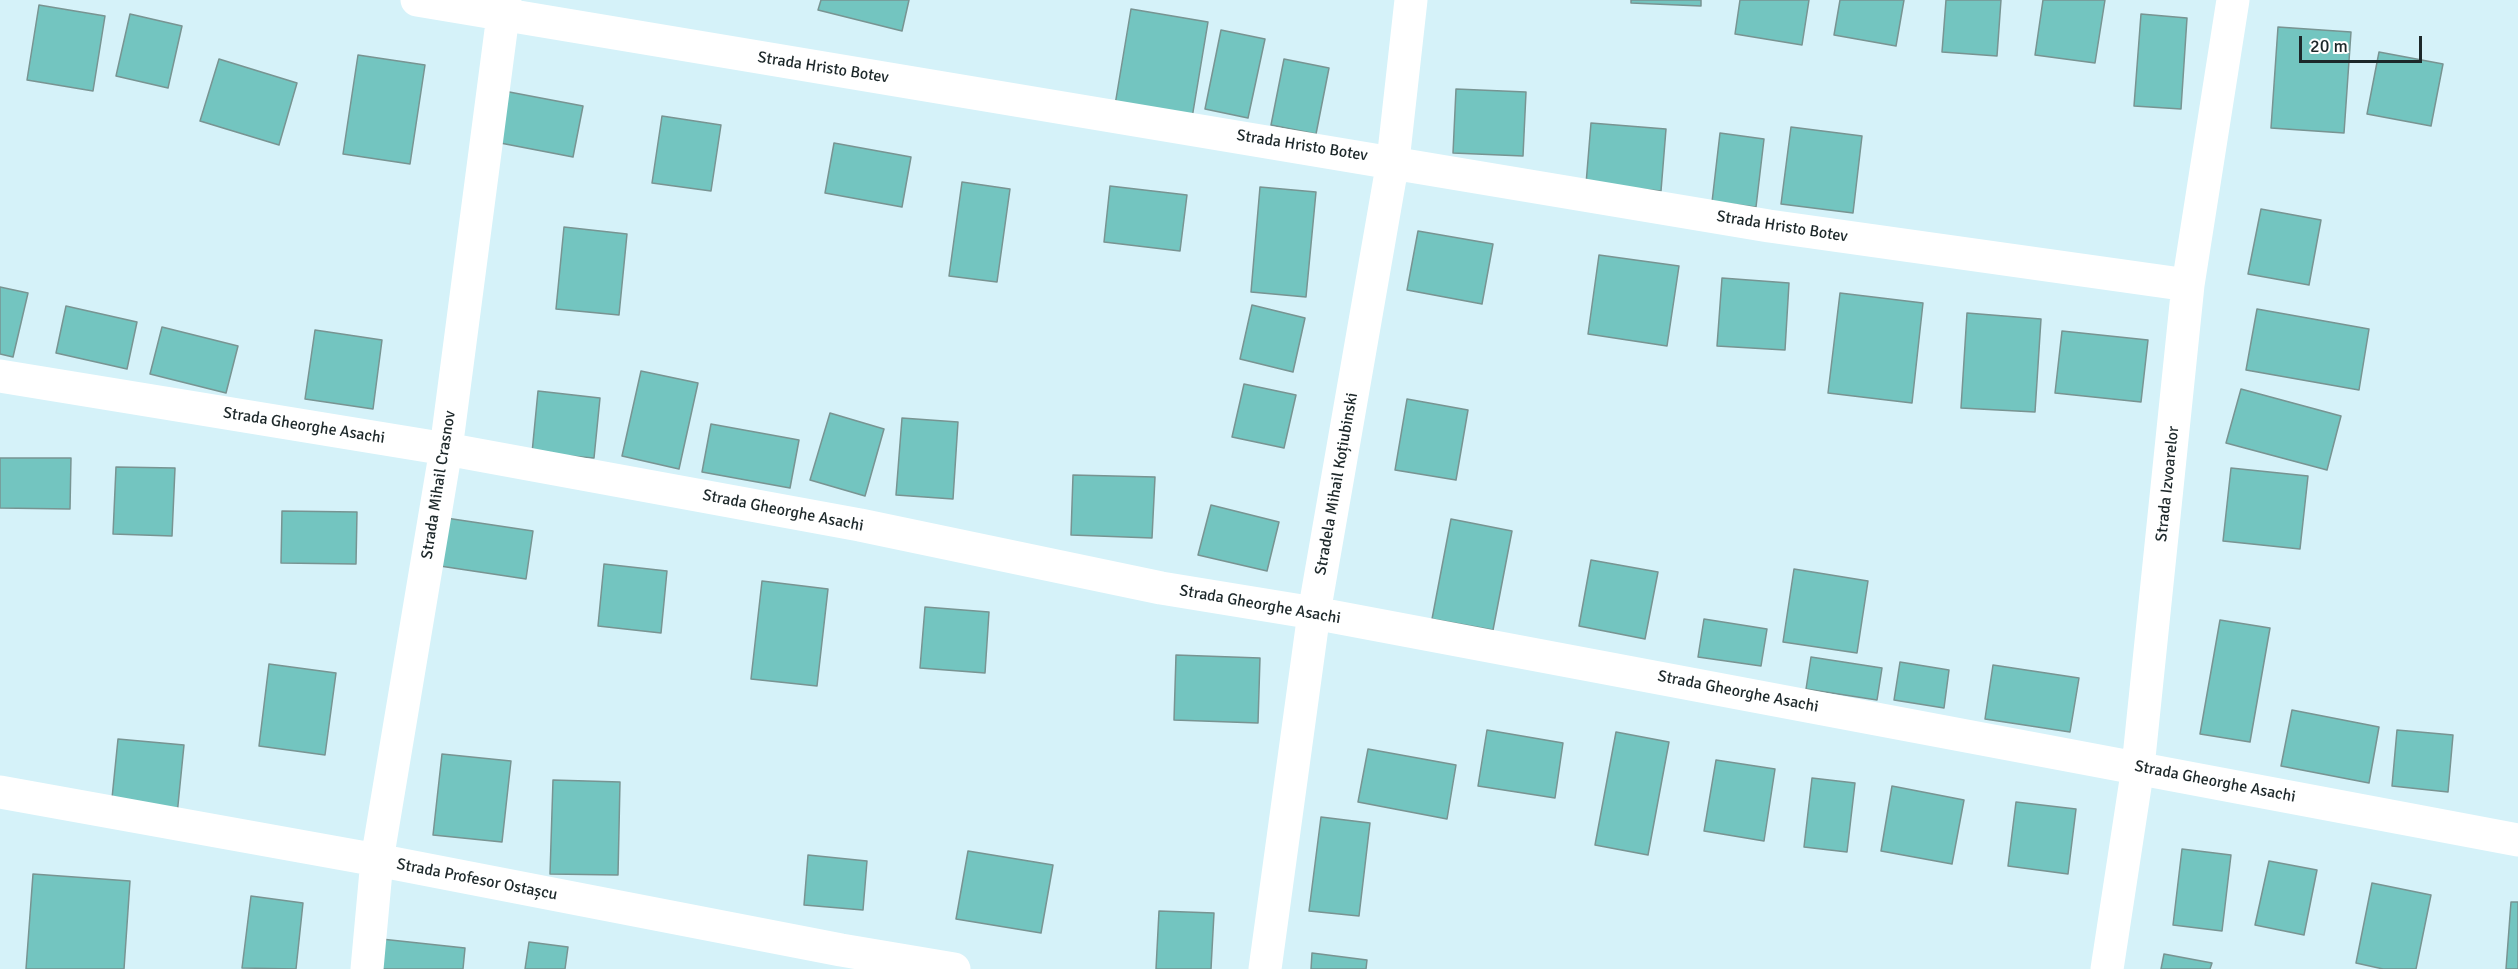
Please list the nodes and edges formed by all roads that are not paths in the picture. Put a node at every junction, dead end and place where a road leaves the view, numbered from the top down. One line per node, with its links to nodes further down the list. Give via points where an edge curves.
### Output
1 (417, 0): 4 (street, Strada Hristo Botev)
2 (1411, 0): 5 (street, Stradela Mihail Koțiubinski)
3 (2233, 0): 6 (street, Strada Izvoarelor)
4 (504, 8): 5 (street, Strada Hristo Botev); 8 (street, Strada Mihail Crasnov)
5 (1394, 161): 6 (street, Strada Hristo Botev, via 1769,226); 9 (street, Stradela Mihail Koțiubinski)
6 (2188, 285): 10 (street, Strada Izvoarelor)
7 (0, 376): 8 (street, Strada Gheorghe Asachi)
8 (446, 449): 9 (street, Strada Gheorghe Asachi, via 860,525 1161,588); 13 (street, Strada Mihail Crasnov)
9 (1314, 614): 10 (street, Strada Gheorghe Asachi); 16 (street, Stradela Mihail Koțiubinski)
10 (2138, 767): 12 (street, Strada Gheorghe Asachi); 17 (street, Strada Izvoarelor)
11 (0, 792): 13 (street, Strada Profesor Ostașcu)
12 (2518, 840)
13 (377, 860): 14 (street, Strada Mihail Crasnov); 15 (street, Strada Profesor Ostașcu)
14 (367, 969)
15 (954, 969)
16 (1265, 969)
17 (2107, 969)

